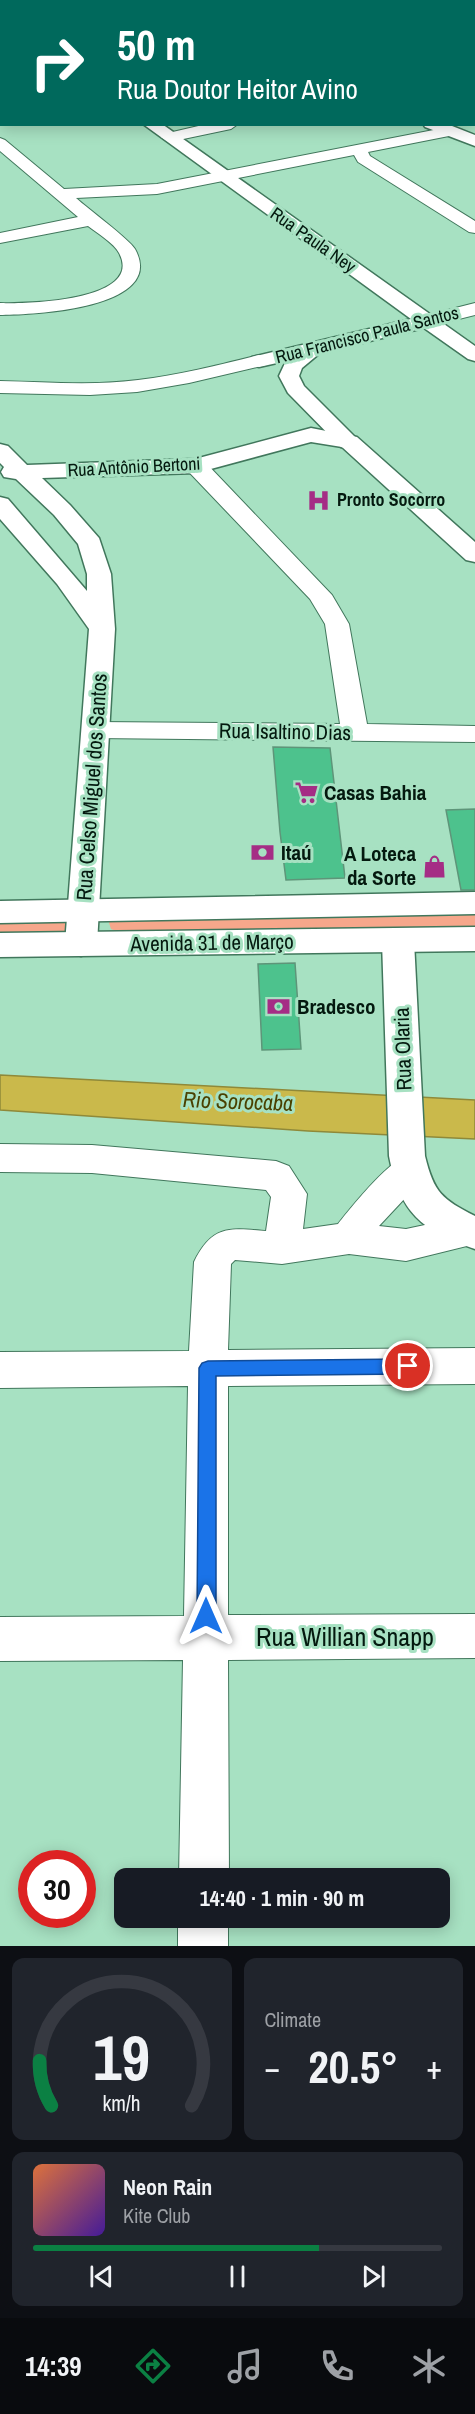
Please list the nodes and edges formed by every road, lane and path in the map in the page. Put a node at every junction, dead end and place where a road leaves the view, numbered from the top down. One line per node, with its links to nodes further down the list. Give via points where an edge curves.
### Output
1 (154, 126): 5 (main road, Rua Paula Ney)
2 (221, 126): 5 (street)
3 (436, 126): 4 (main road)
4 (449, 132): 6 (main road); 8 (street)
5 (169, 137): 9 (main road, Rua Paula Ney)
6 (475, 141)
7 (0, 142): 10 (street)
8 (359, 149): 9 (street); 12 (street, via 364,159)
9 (223, 176): 10 (street, via 157,189); 16 (main road, Rua Paula Ney)
10 (61, 194): 11 (street)
11 (91, 220): 13 (street); 14 (street, via 127,250 132,266 129,275 115,288 86,301 57,307)
12 (475, 228)
13 (0, 238)
14 (0, 309)
15 (475, 309): 16 (street, Rua Francisco Paula Santos)
16 (427, 321): 17 (main road, Rua Francisco Paula Santos); 18 (main road, Rua Paula Ney)
17 (313, 348): 19 (main road, Rua Francisco Paula Santos); 22 (main road, via 292,366 288,376 295,389)
18 (475, 355)
19 (259, 361): 20 (street, via 120,388); 21 (main road, via 310,416 314,428)
20 (0, 387)
21 (311, 435): 22 (main road); 24 (main road, Rua Antônio Bertoni)
22 (349, 442): 29 (main road)
23 (0, 451): 25 (main road, Rua Celso Miguel dos Santos)
24 (196, 466): 25 (main road, Rua Antônio Bertoni); 32 (street, via 320,596 338,624)
25 (25, 473): 26 (main road, Rua Antônio Bertoni); 27 (main road, Rua Antônio Bertoni); 30 (main road, Rua Celso Miguel dos Santos, via 90,543 99,574)
26 (0, 474)
27 (0, 486)
28 (0, 504): 30 (main road, via 66,579)
29 (475, 555)
30 (102, 629): 31 (main road, Rua Celso Miguel dos Santos)
31 (95, 730): 32 (street, Rua Isaltino Dias); 35 (main road, Rua Celso Miguel dos Santos)
32 (355, 733): 33 (street, Rua Isaltino Dias)
33 (475, 734)
34 (475, 903): 35 (main road, Avenida 31 de Março)
35 (83, 910): 36 (main road, Avenida 31 de Março); 39 (main road, Rua Celso Miguel dos Santos)
36 (0, 912)
37 (475, 939): 38 (main road, Avenida 31 de Março)
38 (398, 941): 39 (main road, Avenida 31 de Março); 42 (main road, Rua Olaria)
39 (81, 944): 40 (main road, Avenida 31 de Março)
40 (0, 945)
41 (0, 1158): 45 (street, via 92,1159 276,1176 289,1194)
42 (408, 1163): 43 (main road, via 423,1202); 44 (street)
43 (471, 1232): 44 (street, via 405,1245)
44 (349, 1238): 45 (street)
45 (282, 1248): 47 (street, via 234,1244 220,1249 213,1262)
46 (475, 1366): 47 (street)
47 (208, 1368): 48 (street); 50 (street)
48 (0, 1370)
49 (475, 1636): 50 (street, Rua Willian Snapp)
50 (206, 1638): 51 (street, Rua Willian Snapp); 52 (street)
51 (0, 1639)
52 (204, 1868)
53 (203, 1928): 54 (street)
54 (203, 1946)

